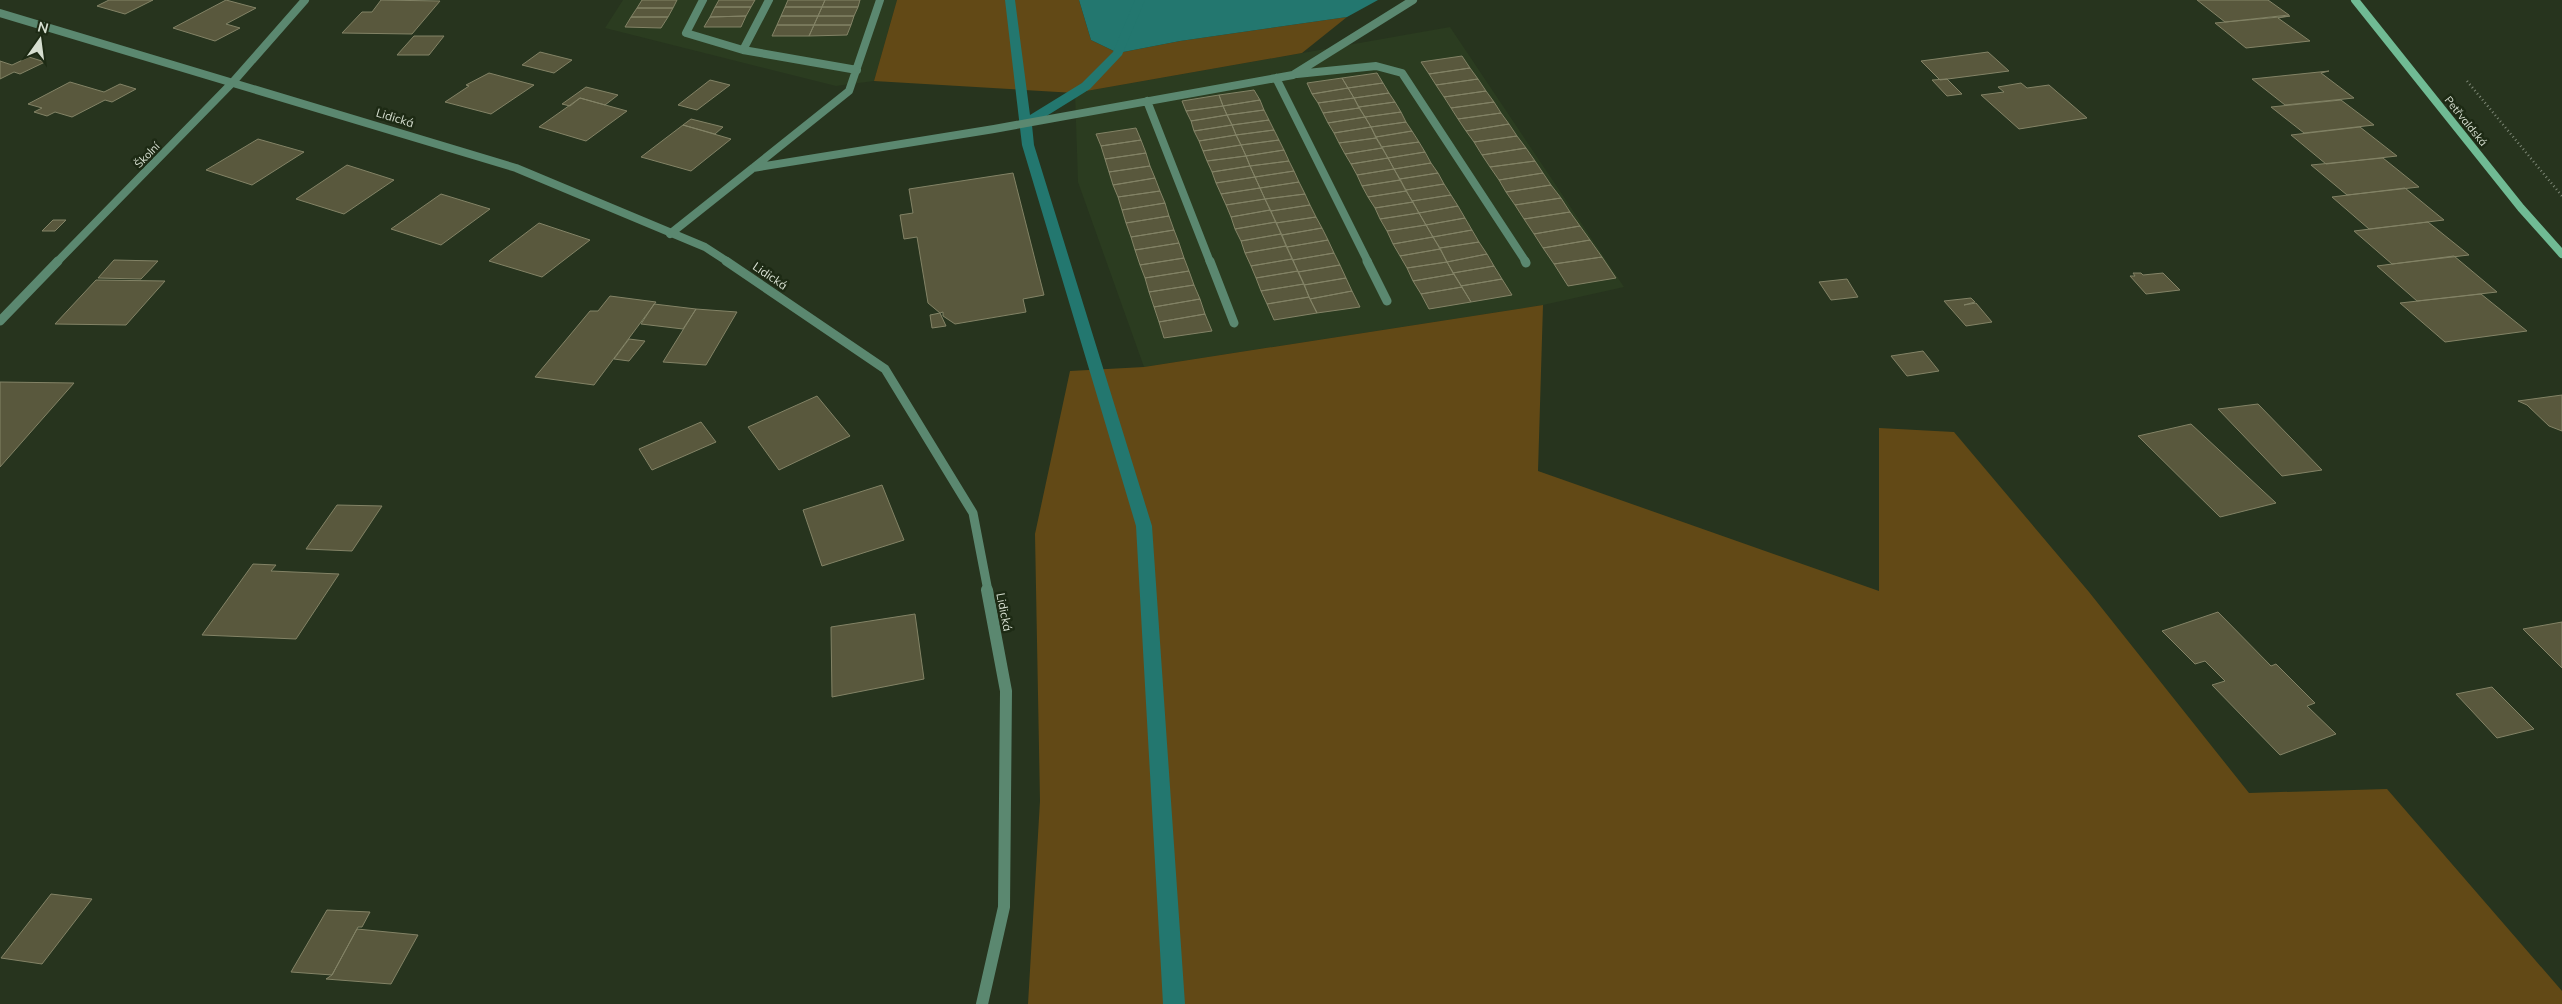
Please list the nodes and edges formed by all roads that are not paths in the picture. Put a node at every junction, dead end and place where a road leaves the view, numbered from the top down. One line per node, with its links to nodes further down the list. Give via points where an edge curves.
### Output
1 (306, 0): 12 (street, Školní)
2 (703, 0): 8 (street, via 686,33)
3 (769, 0): 8 (street)
4 (880, 0): 9 (street)
5 (1414, 0): 10 (street)
6 (2355, 0): 16 (street, Petřvaldská, via 2521,208)
7 (0, 13): 12 (street, Lidická)
8 (742, 50): 9 (street)
9 (856, 70): 14 (street, via 849,91)
10 (1293, 75): 11 (street); 17 (street, via 1376,66 1402,72)
11 (1276, 78): 13 (street); 18 (street)
12 (233, 82): 15 (street, Lidická, via 516,168); 19 (street, Školní)
13 (1147, 101): 14 (street); 20 (street)
14 (753, 168): 15 (street)
15 (670, 234): 21 (street, Lidická, via 705,247 885,369 973,513 1006,691 1004,907)
16 (2562, 254)
17 (1526, 263)
18 (1386, 301)
19 (0, 321)
20 (1234, 323)
21 (982, 1004)

